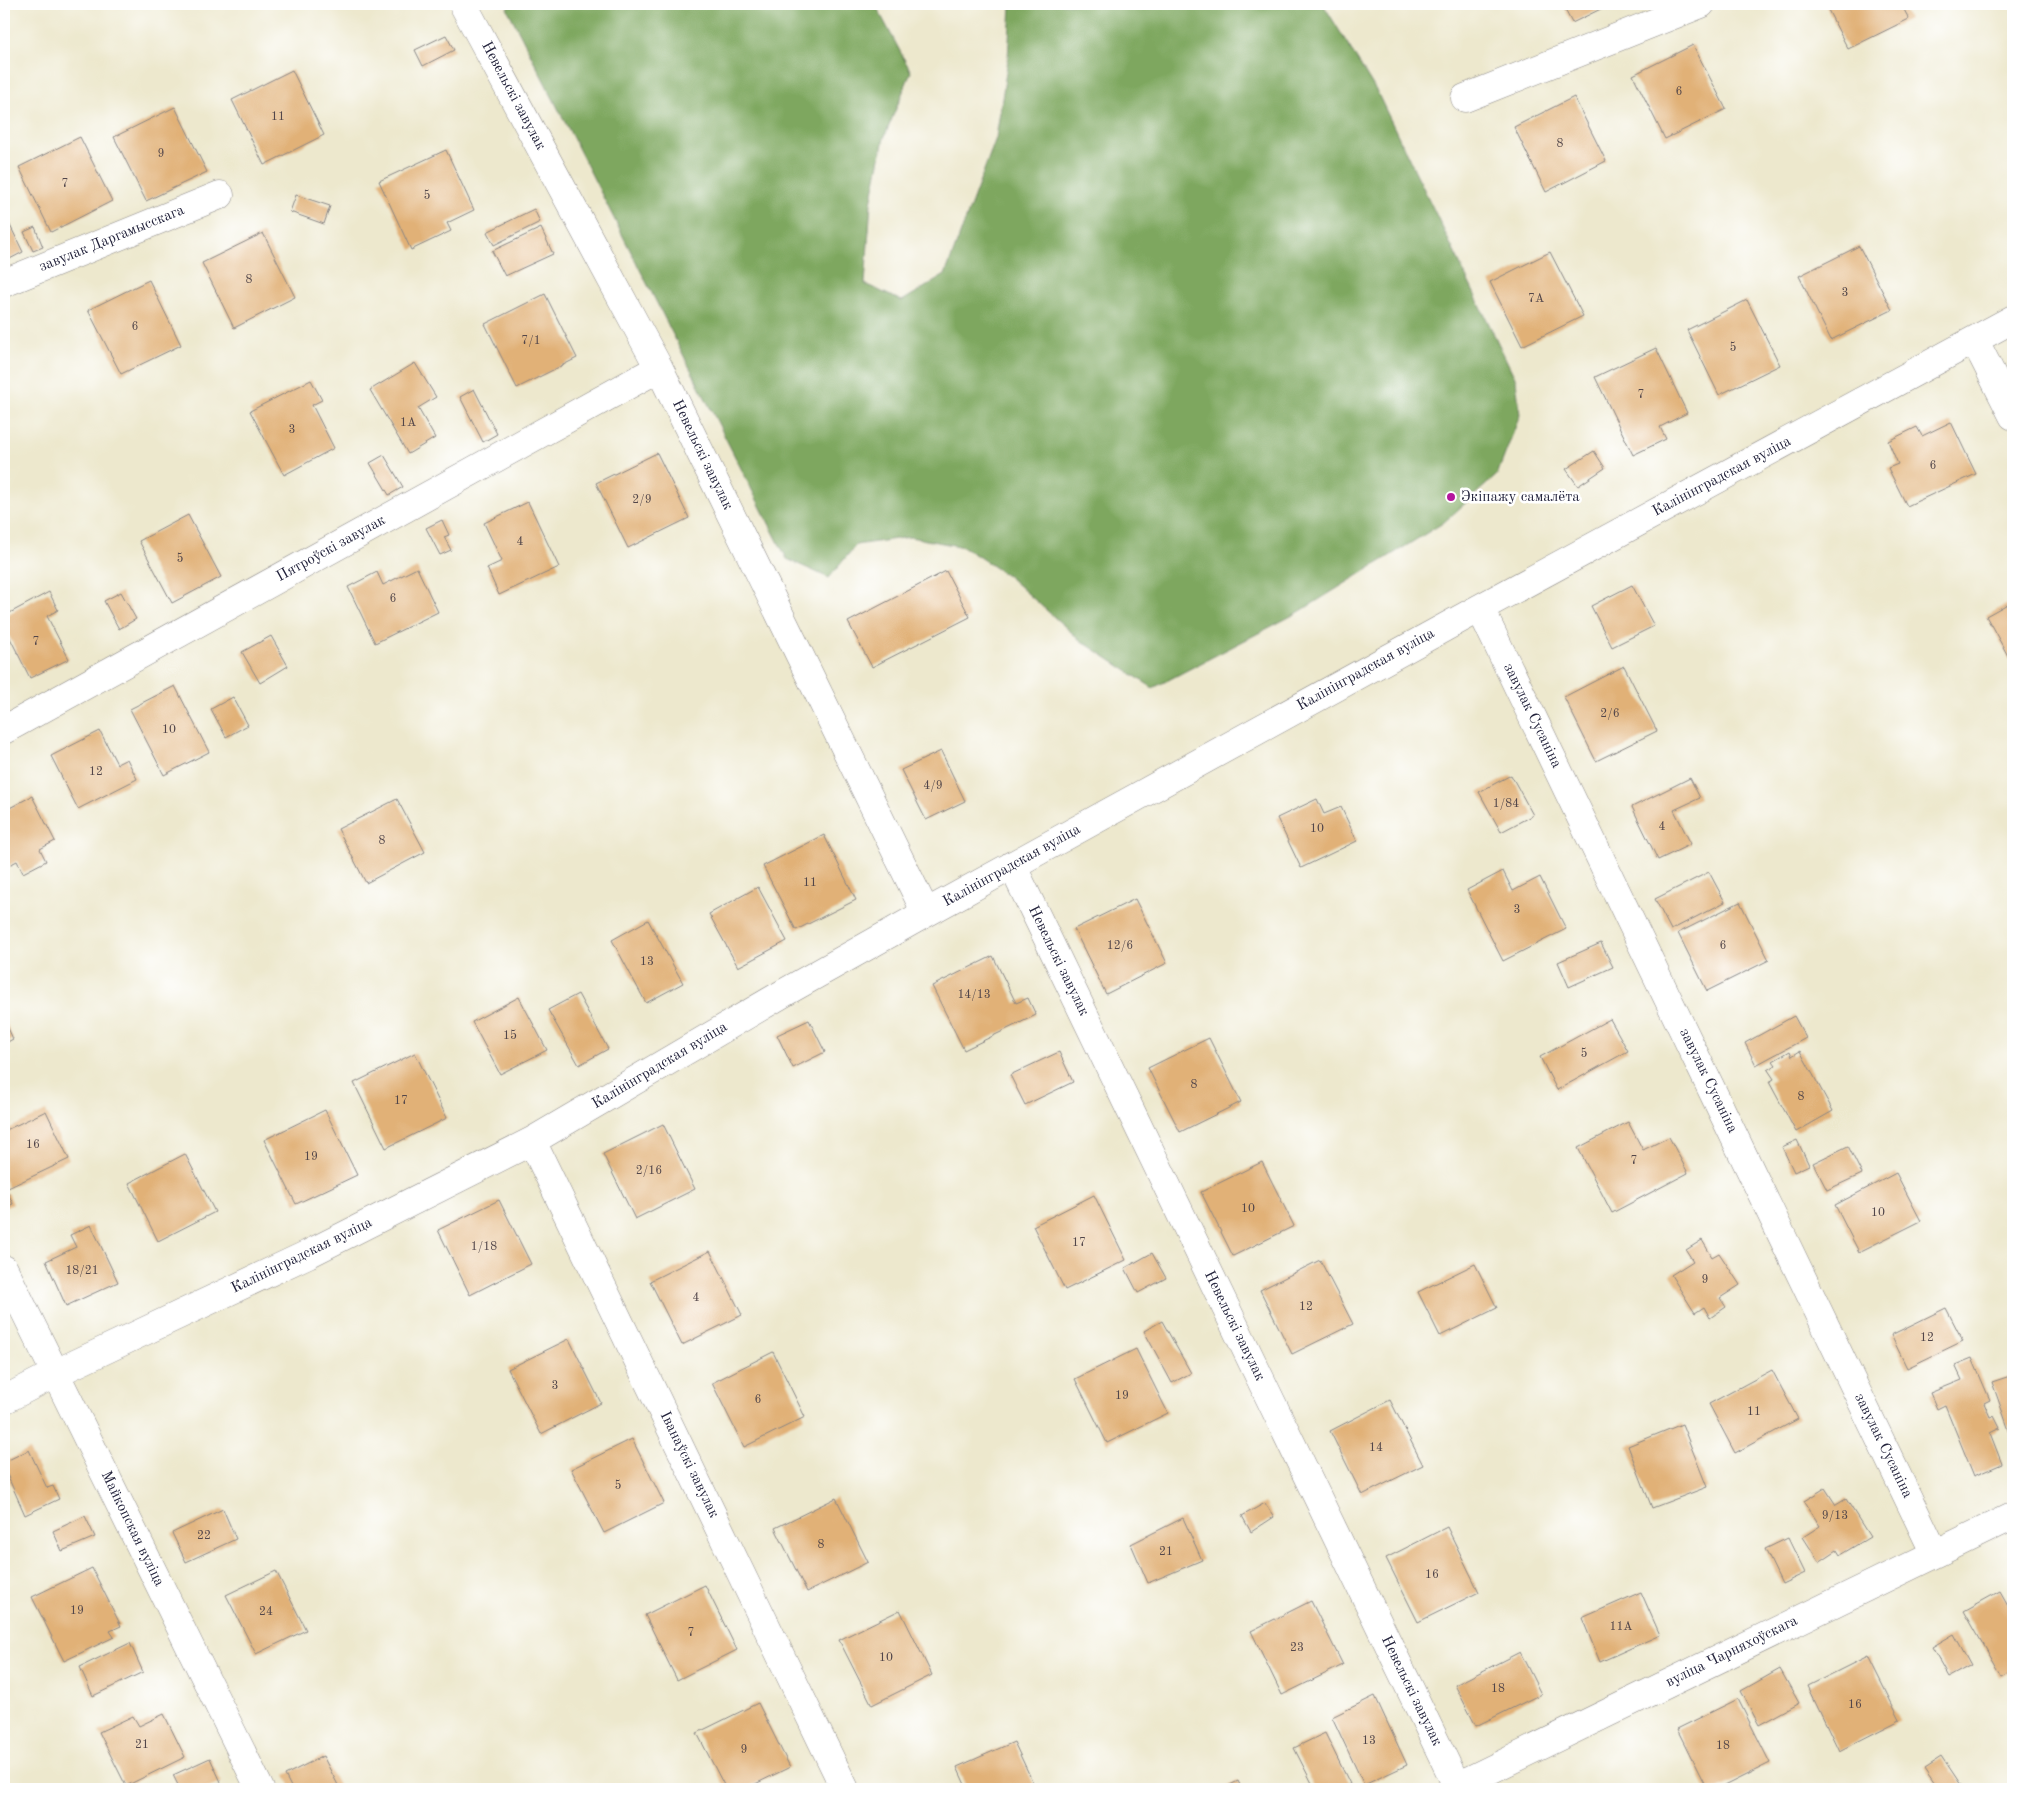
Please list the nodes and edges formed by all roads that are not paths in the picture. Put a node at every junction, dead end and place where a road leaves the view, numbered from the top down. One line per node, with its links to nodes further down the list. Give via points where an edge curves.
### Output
1 (463, 4): 8 (street, Невельскі завулак)
2 (1701, 4): 3 (street)
3 (1465, 98)
4 (220, 195): 5 (street, завулак Даргамысскага)
5 (4, 283)
6 (2013, 319): 7 (street, Калінінградская вуліца)
7 (1975, 340): 9 (street); 10 (street, Калінінградская вуліца)
8 (659, 368): 11 (street, Пятроўскі завулак); 13 (street, Невельскі завулак)
9 (2013, 416)
10 (1480, 608): 12 (street, Калінінградская вуліца); 19 (street, завулак Сусаніна)
11 (4, 730)
12 (1012, 865): 13 (street, Калінінградская вуліца); 20 (street, Невельскі завулак)
13 (926, 913): 14 (street, Калінінградская вуліца)
14 (532, 1141): 16 (street, Калінінградская вуліца, via 308,1254); 22 (street, Іванаўскі завулак)
15 (4, 1269): 16 (street, Майкопская вуліца)
16 (54, 1374): 17 (street, Калінінградская вуліца); 21 (street, Майкопская вуліца)
17 (4, 1400)
18 (2013, 1516): 19 (street, вуліца Чарняхоўскага)
19 (1935, 1554): 20 (street, вуліца Чарняхоўскага)
20 (1454, 1788)
21 (260, 1789)
22 (845, 1789)

